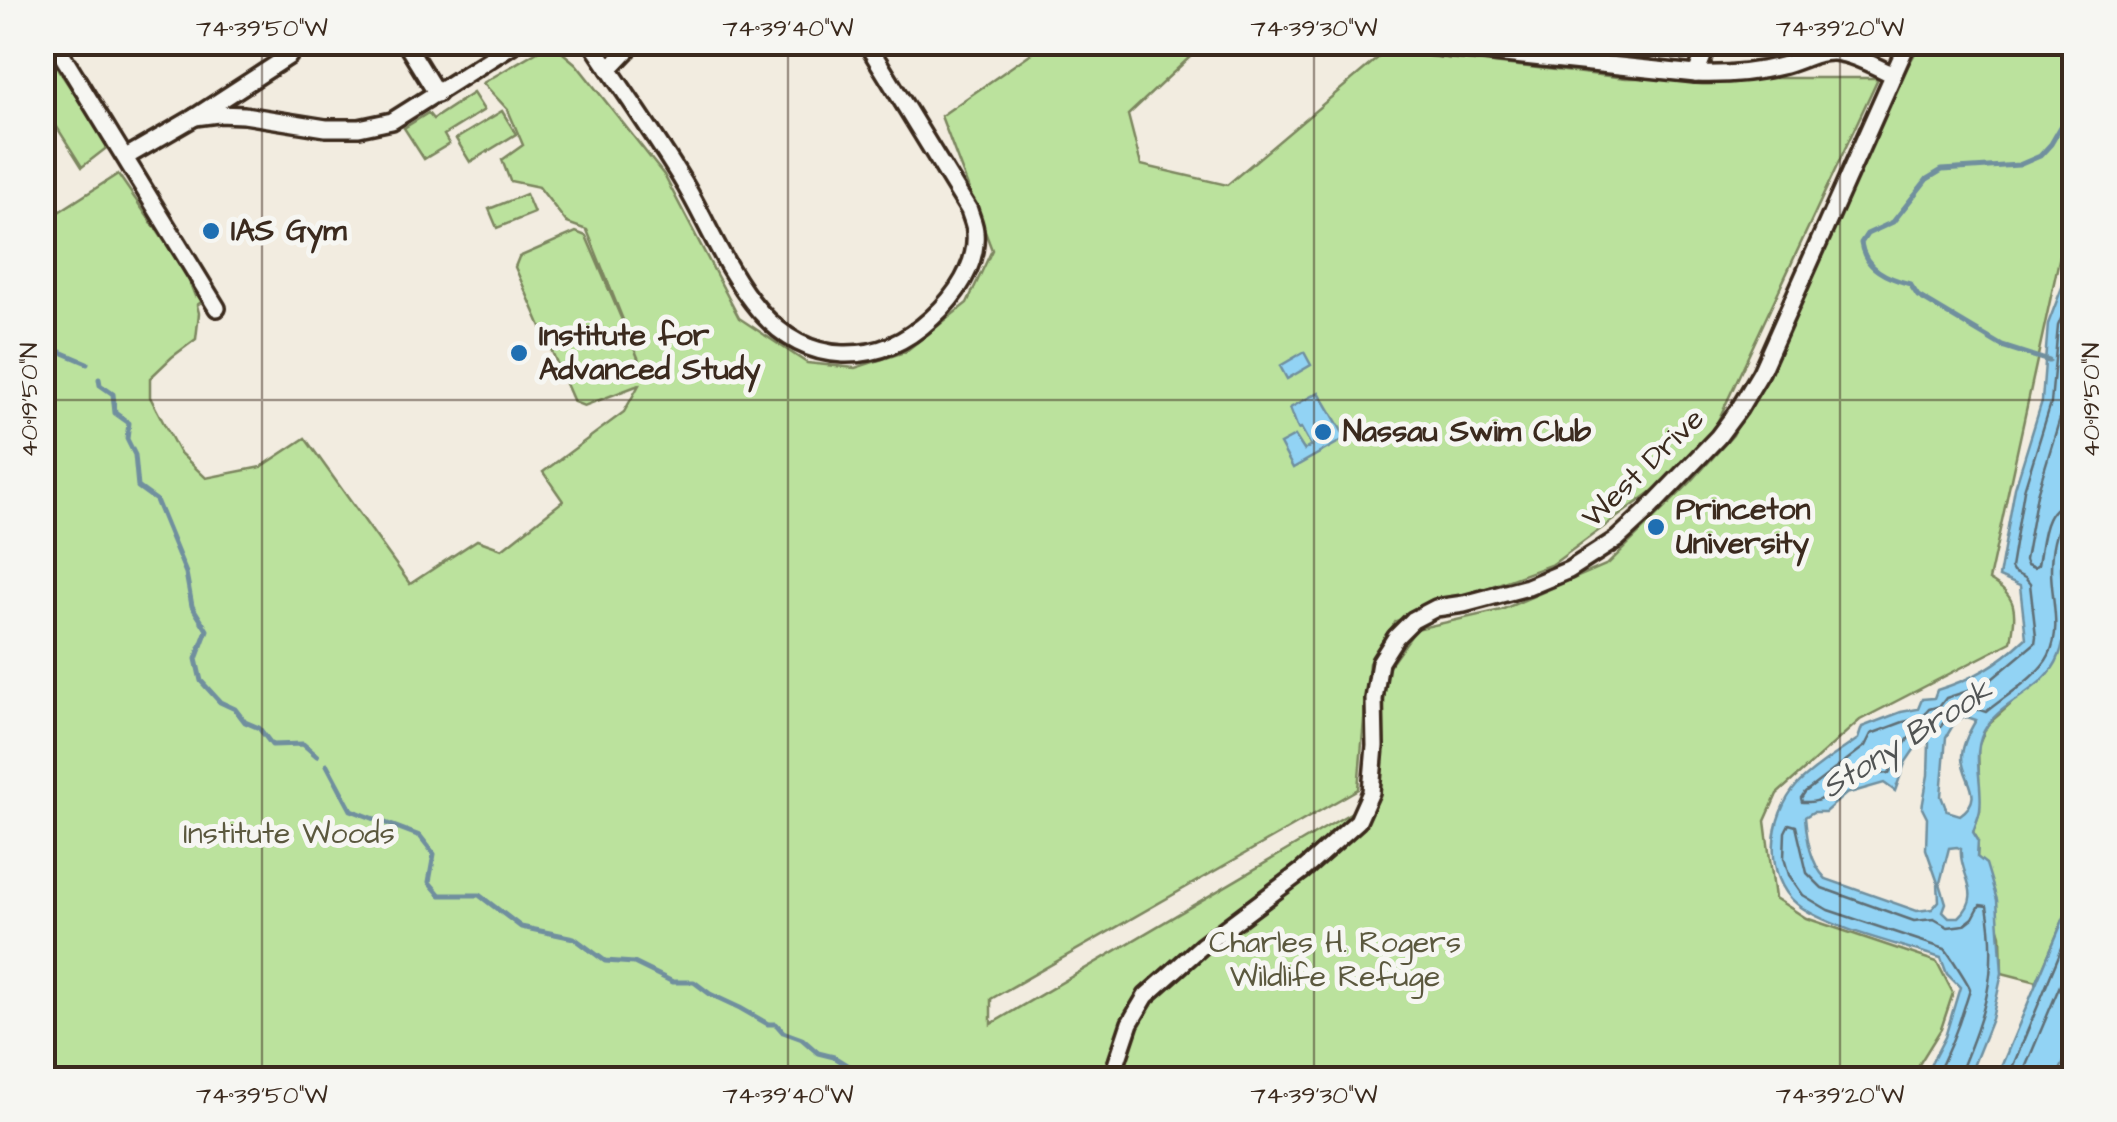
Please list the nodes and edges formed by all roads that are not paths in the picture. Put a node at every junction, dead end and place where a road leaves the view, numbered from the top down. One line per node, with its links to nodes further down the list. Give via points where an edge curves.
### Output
1 (54, 42): 16 (street)
2 (404, 42): 14 (street)
3 (517, 42): 14 (street)
4 (591, 42): 11 (street)
5 (635, 42): 11 (street)
6 (866, 42): 11 (street, via 970,210 975,232 961,285 938,313 911,337 856,354 828,354 802,344 751,302)
7 (1389, 42): 12 (street)
8 (1714, 42): 12 (street)
9 (1908, 42): 13 (street, West Drive)
10 (289, 56): 15 (street)
11 (609, 70)
12 (1696, 74): 13 (street, via 1761,71 1834,52)
13 (1892, 74): 18 (street, West Drive, via 1761,372 1718,437 1617,539 1569,570 1436,608 1396,636 1380,662 1371,792 1358,821 1146,996)
14 (437, 94): 15 (street, via 392,121 359,128 218,114)
15 (196, 118): 16 (street)
16 (126, 157): 17 (street)
17 (217, 308)
18 (1111, 1078)

